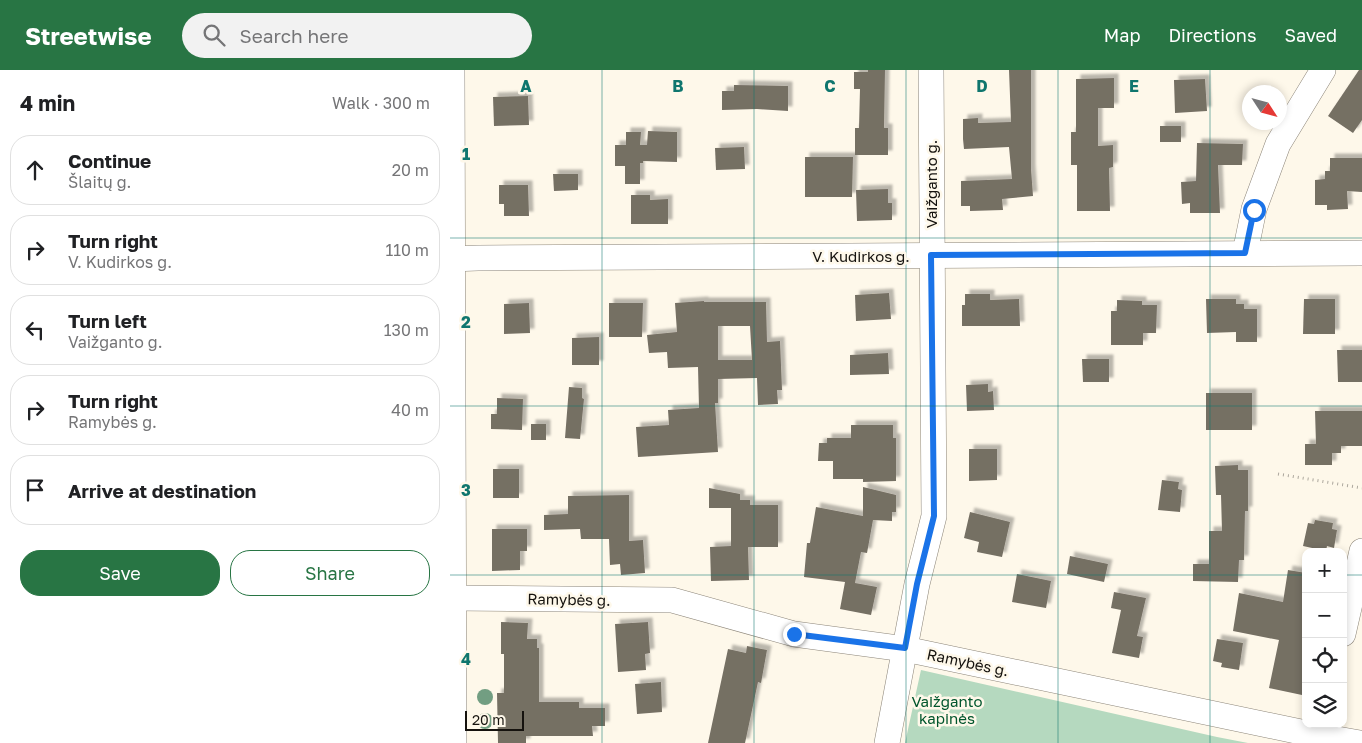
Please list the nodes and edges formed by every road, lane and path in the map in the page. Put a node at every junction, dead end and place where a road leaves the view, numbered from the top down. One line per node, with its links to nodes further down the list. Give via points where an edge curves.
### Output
1 (452, 70): 7 (street)
2 (931, 70): 6 (street, Vaižganto g.)
3 (1323, 70): 4 (street, via 1278,144 1254,210)
4 (1245, 253): 5 (street, V. Kudirkos g.); 6 (street, V. Kudirkos g.)
5 (1362, 253)
6 (931, 255): 7 (street, V. Kudirkos g.); 13 (street, Vaižganto g., via 934,516)
7 (451, 259): 11 (street)
8 (1278, 474): 9 (path)
9 (1362, 488)
10 (1362, 551): 12 (street)
11 (454, 598): 13 (street, Ramybės g., via 672,600 794,634); 15 (street)
12 (1347, 617)
13 (905, 648): 14 (street, Ramybės g.); 16 (street, Vaižganto g.)
14 (1322, 730): 17 (street, Ramybės g.)
15 (454, 743)
16 (887, 743)
17 (1360, 743)

